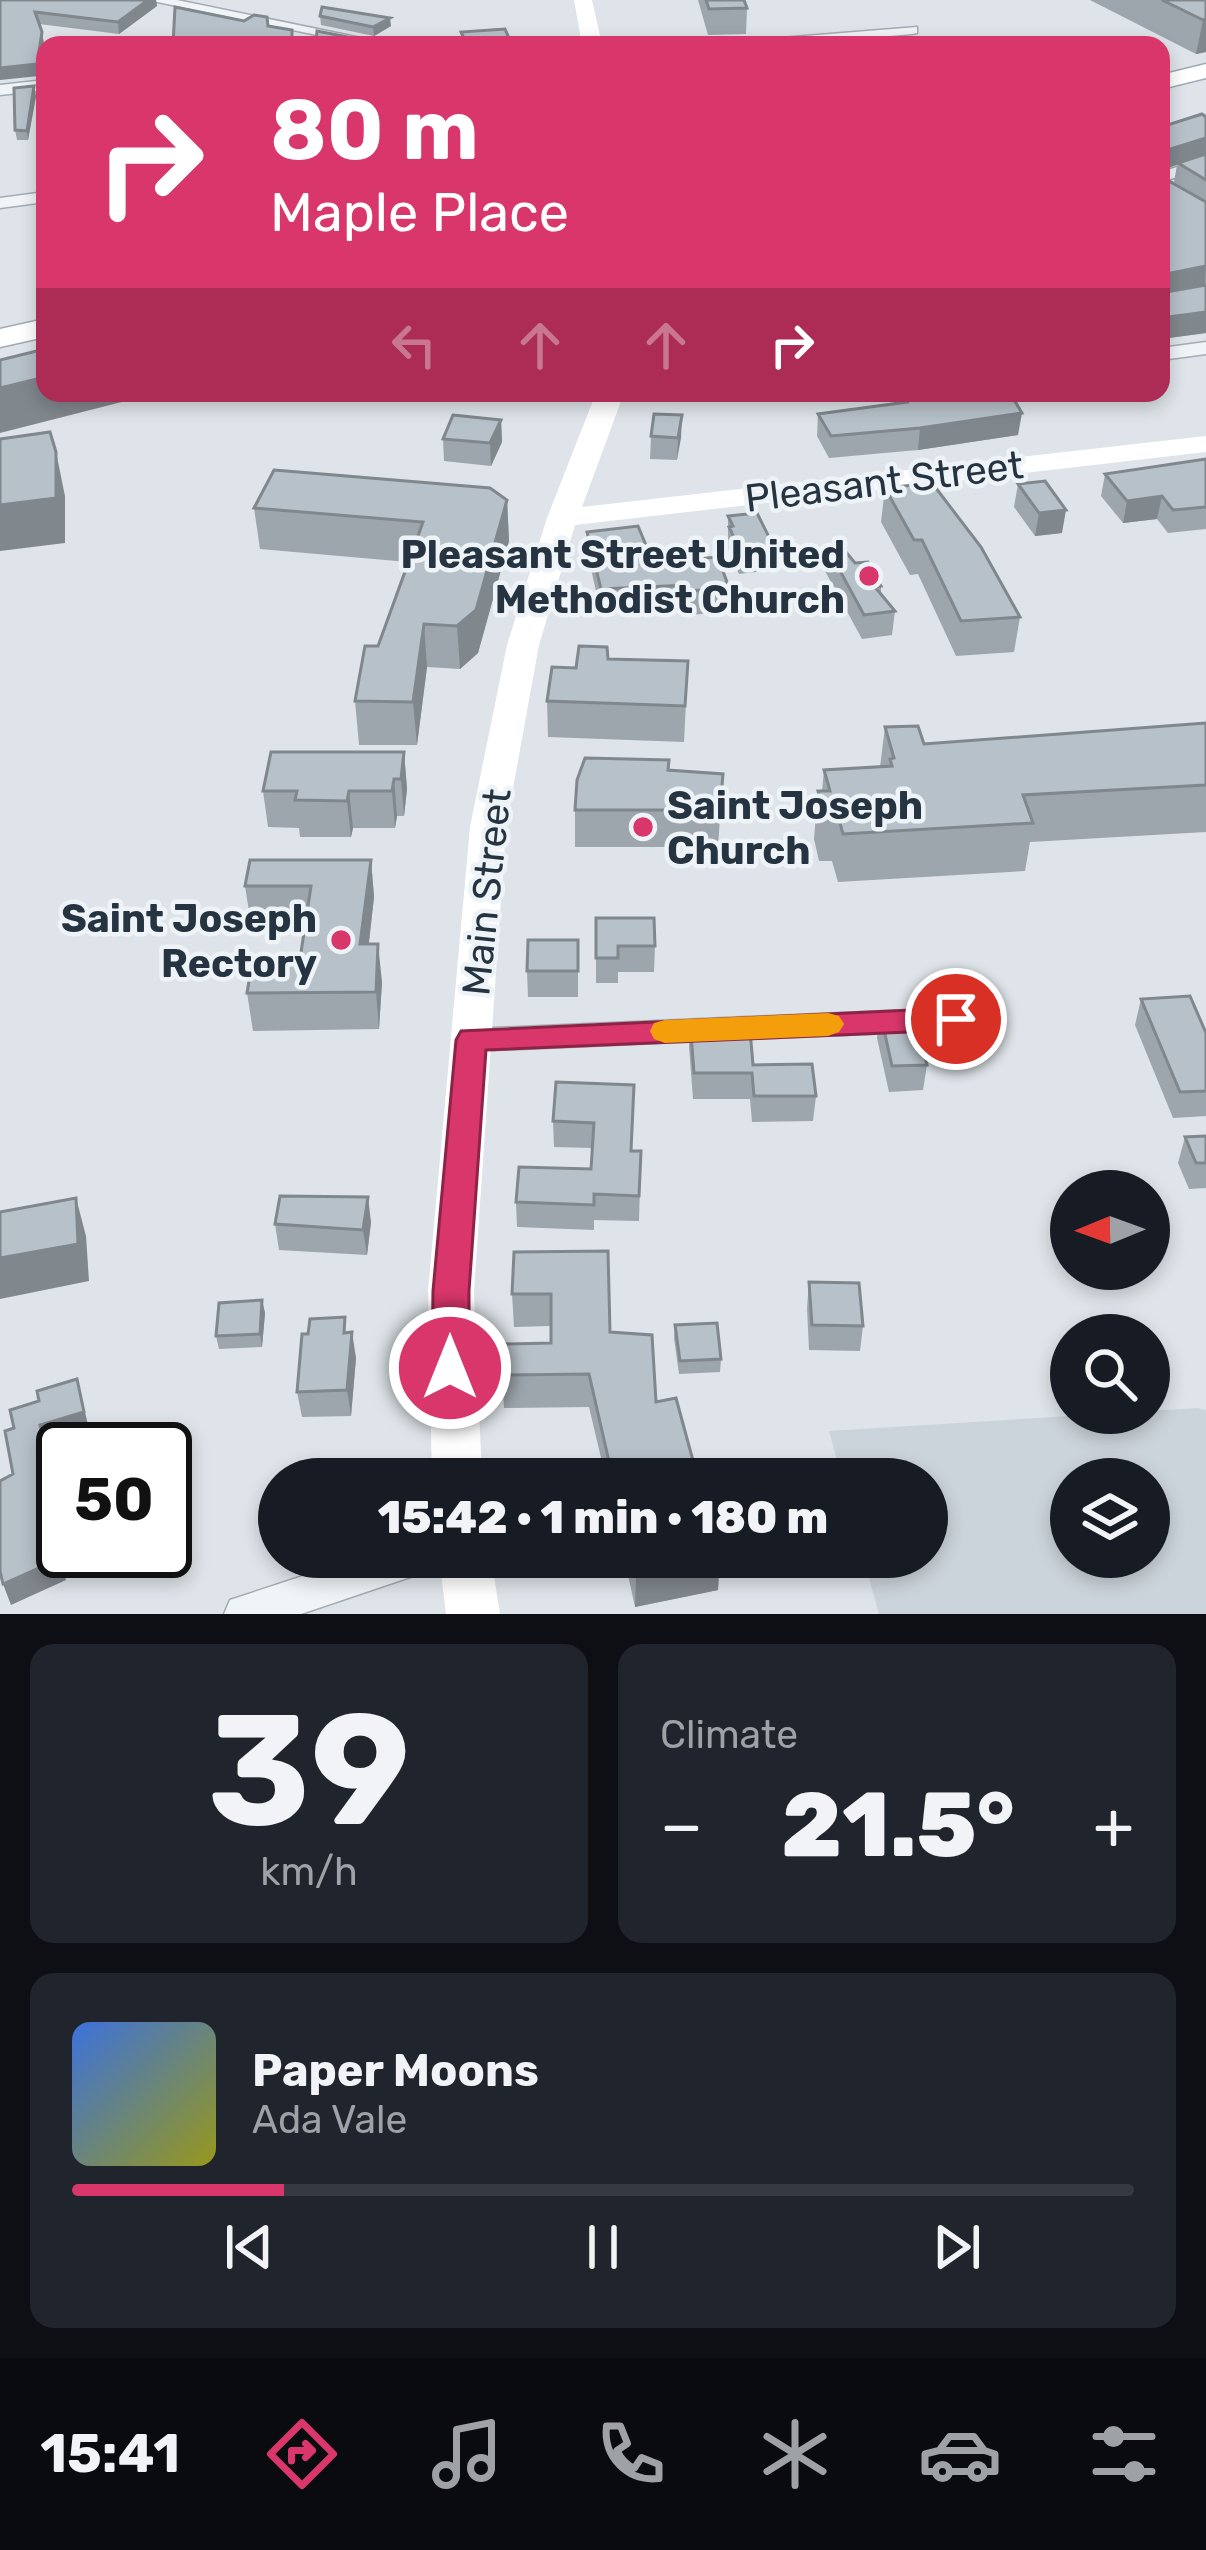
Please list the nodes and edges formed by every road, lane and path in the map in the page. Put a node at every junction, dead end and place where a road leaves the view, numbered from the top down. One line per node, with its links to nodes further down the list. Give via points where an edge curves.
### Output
1 (155, 0): 4 (street)
2 (583, 0): 5 (main road)
3 (912, 30): 6 (street)
4 (341, 36)
5 (591, 36)
6 (844, 36)
7 (1206, 71): 8 (main road)
8 (1170, 80)
9 (36, 86): 10 (street)
10 (0, 90)
11 (1206, 164): 12 (street)
12 (1170, 183)
13 (36, 198): 14 (street)
14 (0, 202)
15 (36, 330): 16 (main road)
16 (0, 338)
17 (1206, 348): 18 (street)
18 (1170, 353)
19 (607, 402): 21 (main road, Main Street)
20 (1206, 444): 21 (main road, Pleasant Street)
21 (562, 518): 23 (main road, Main Street, via 506,716 488,827)
22 (956, 1019): 23 (street)
23 (472, 1040): 24 (main road, Main Street, via 451,1291)
24 (456, 1458)
25 (353, 1578): 27 (street)
26 (468, 1578): 28 (main road)
27 (244, 1614)
28 (473, 1614)

